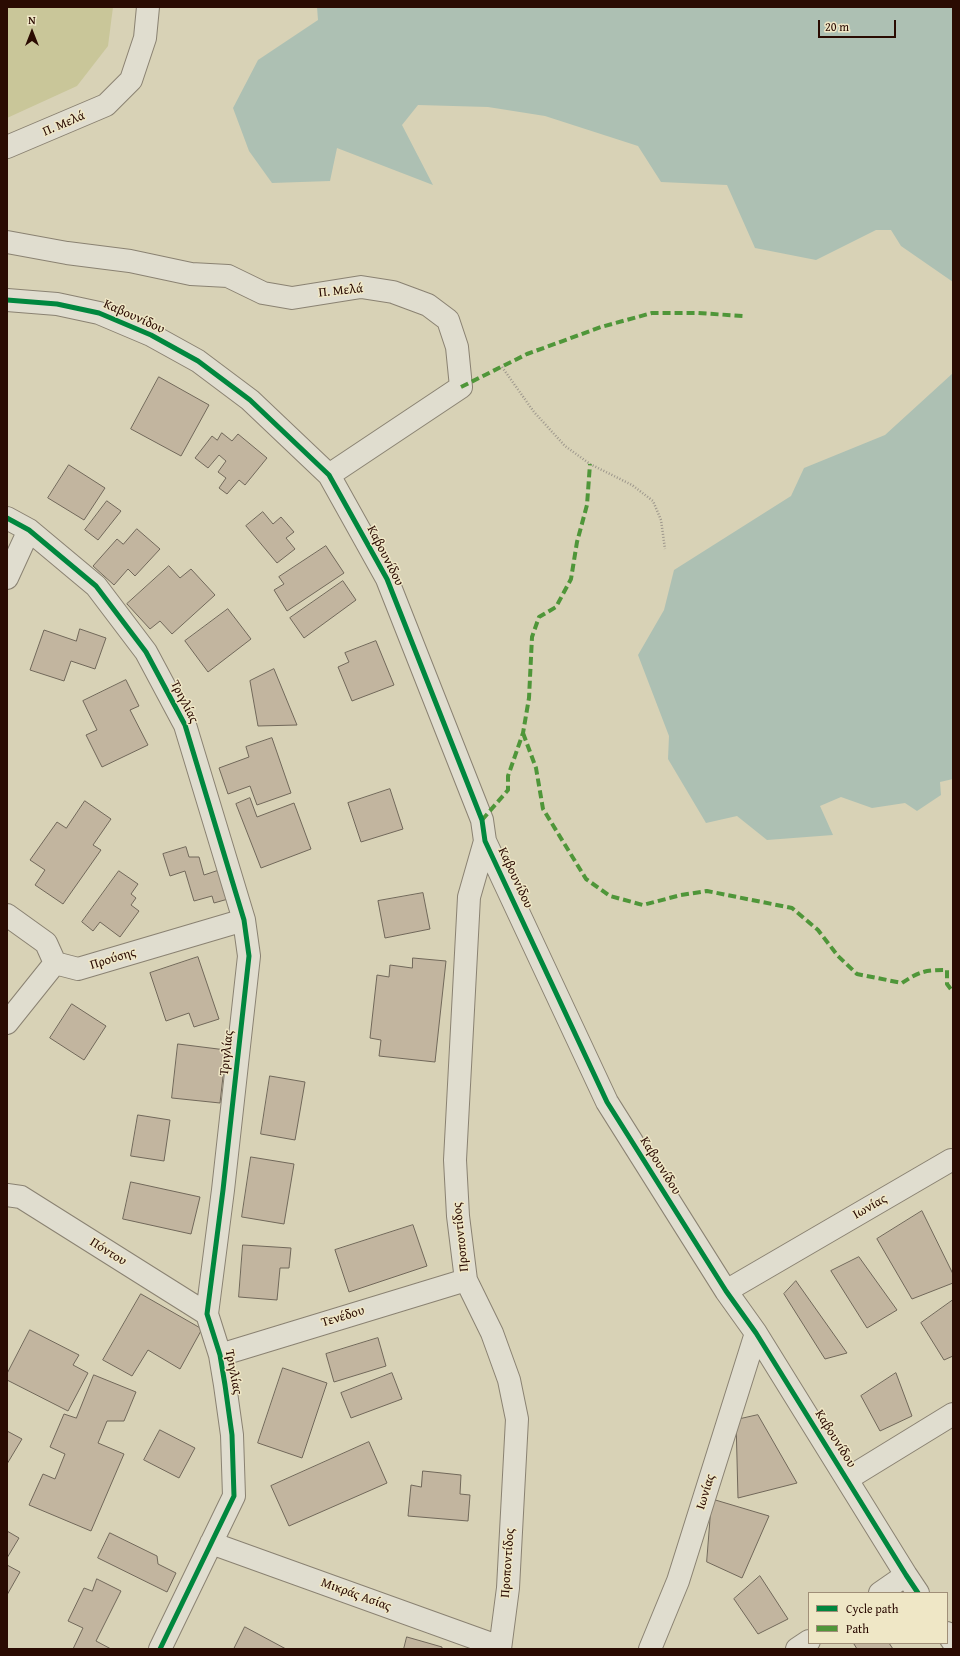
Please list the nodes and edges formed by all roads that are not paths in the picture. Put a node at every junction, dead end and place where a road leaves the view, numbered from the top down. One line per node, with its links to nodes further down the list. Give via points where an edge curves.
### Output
1 (148, 7): 2 (street, Π. Μελά, via 146,38 131,80 106,105)
2 (7, 147)
3 (7, 242): 5 (street, Π. Μελά, via 130,261 191,274 228,276 263,293 292,298 361,287 393,292 428,305 448,320 457,347 461,386)
4 (7, 300): 5 (street, Καβουνίδου, via 57,304 100,313 151,335 198,361 250,400)
5 (329, 474): 9 (street, Καβουνίδου, via 387,579 482,820)
6 (7, 518): 7 (street, Τριγλίας)
7 (28, 530): 8 (street); 11 (street, Τριγλίας, via 96,586 146,652 185,725)
8 (7, 578)
9 (485, 841): 16 (street, Προποντίδος, via 469,897 455,1160 458,1216); 17 (street, Καβουνίδου, via 607,1102)
10 (7, 915): 12 (street, via 46,943)
11 (244, 920): 12 (street, Προύσης, via 78,969); 18 (street, Τριγλίας, via 249,956 223,1190)
12 (55, 963): 13 (street)
13 (7, 1023)
14 (952, 1160): 17 (street, Ιωνίας)
15 (7, 1195): 18 (street, Πόντου, via 21,1197)
16 (466, 1280): 20 (street, Τενέδου); 28 (street, Προποντίδος, via 492,1334 509,1380 517,1419 508,1588)
17 (726, 1291): 19 (street, Καβουνίδου)
18 (206, 1314): 20 (street, Τριγλίας)
19 (756, 1333): 22 (street, Καβουνίδου); 30 (street, Ιωνίας, via 678,1581)
20 (220, 1355): 23 (street, Τριγλίας, via 232,1434 234,1496)
21 (953, 1414): 22 (street)
22 (846, 1479): 24 (street, Καβουνίδου)
23 (211, 1543): 28 (street, Μικράς Ασίας); 29 (street, Τριγλίας)
24 (906, 1575): 25 (street); 26 (street, Καβουνίδου)
25 (881, 1592)
26 (917, 1592)
27 (808, 1642): 31 (street)
28 (500, 1648)
29 (160, 1649)
30 (650, 1649)
31 (797, 1649)

